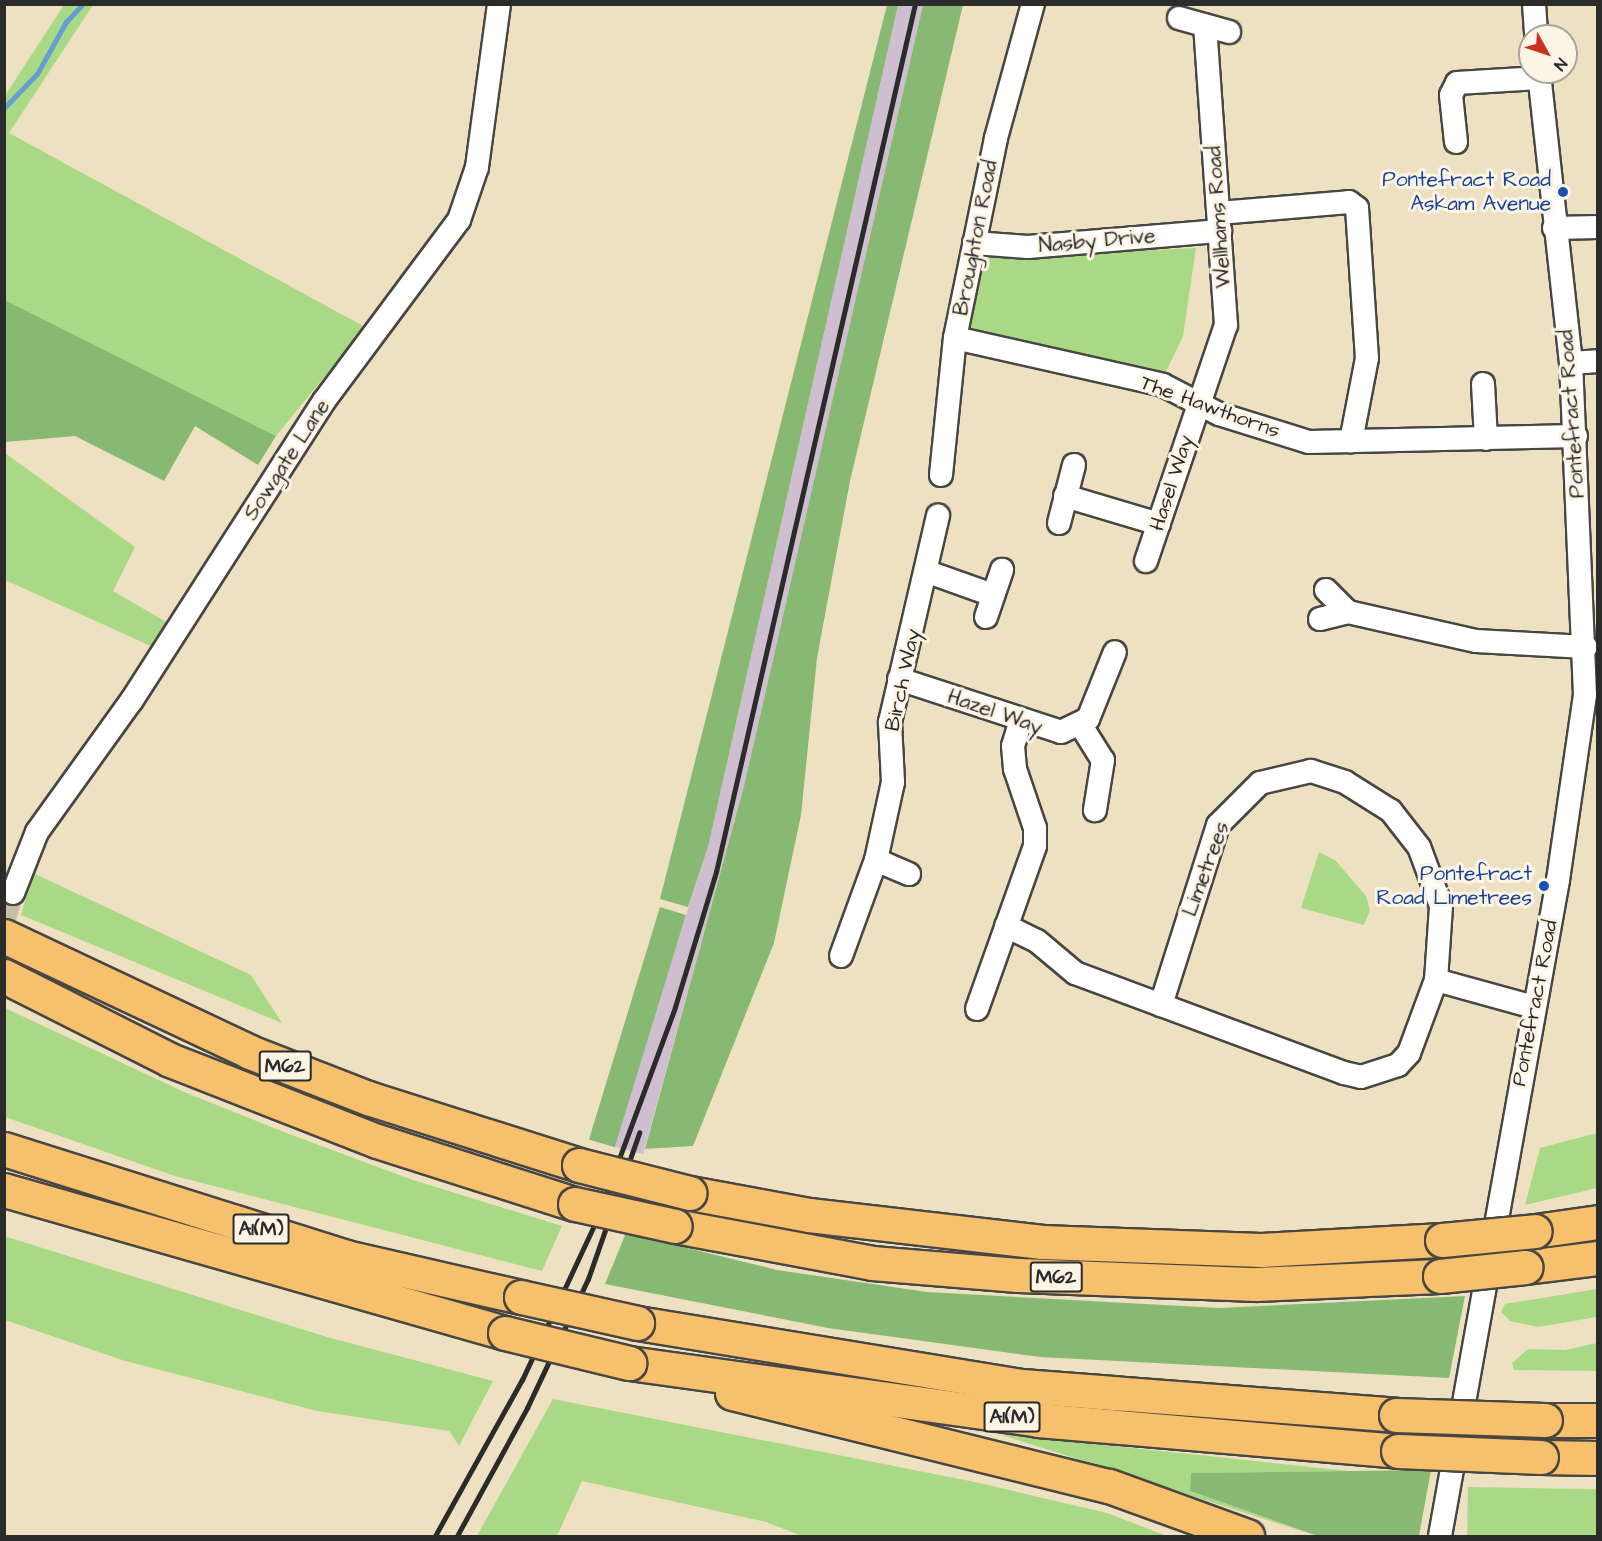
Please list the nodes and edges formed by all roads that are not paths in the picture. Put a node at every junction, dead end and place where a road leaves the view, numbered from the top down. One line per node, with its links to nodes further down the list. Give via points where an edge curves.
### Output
1 (499, 4): 45 (street, Sowgate Lane, via 477,167 459,220 324,401 132,700 37,832)
2 (1033, 4): 14 (street, Broughton Road, via 996,138)
3 (1534, 4): 5 (street)
4 (1179, 18): 6 (street)
5 (1535, 24)
6 (1205, 26): 7 (street); 11 (street, Wellhams Road)
7 (1229, 32)
8 (1518, 77): 10 (street, via 1457,83 1451,95)
9 (1540, 84): 13 (street, Pontefract Road)
10 (1456, 142)
11 (1220, 222): 14 (street, Nasby Drive, via 1028,247); 19 (street, Wellhams Road, via 1226,325); 22 (street, Nasby Drive, via 1349,202 1357,208 1367,358)
12 (1598, 227): 13 (street)
13 (1554, 228): 17 (street, Pontefract Road)
14 (974, 243): 15 (street, Broughton Road)
15 (955, 338): 19 (street, The Hawthorns, via 1162,385); 24 (street, Broughton Road)
16 (1598, 361): 17 (street)
17 (1571, 363): 20 (street, Pontefract Road)
18 (1483, 384): 21 (street)
19 (1198, 405): 22 (street, The Hawthorns, via 1309,441); 28 (street, Hasel Way)
20 (1576, 436): 21 (street, The Hawthorns); 37 (street, Pontefract Road)
21 (1486, 439): 22 (street, The Hawthorns)
22 (1351, 441)
23 (1074, 465): 25 (street)
24 (941, 475)
25 (1065, 496): 27 (street); 28 (street)
26 (938, 516): 31 (street, Birch Way)
27 (1059, 523)
28 (1159, 524): 29 (street, Hasel Way)
29 (1146, 561)
30 (1002, 570): 33 (street)
31 (928, 572): 33 (street); 39 (street, Birch Way)
32 (1326, 590): 34 (street)
33 (993, 595): 35 (street)
34 (1348, 612): 36 (street); 37 (street, via 1476,641)
35 (986, 617)
36 (1320, 619)
37 (1586, 647): 52 (street, Pontefract Road, via 1581,740)
38 (1116, 652): 41 (street)
39 (899, 679): 40 (street, Hazel Way); 43 (street, Birch Way, via 890,722 893,782)
40 (1020, 723): 41 (street, Hazel Way, via 1048,732); 46 (street, via 1013,746 1015,769 1035,828 1035,846)
41 (1082, 727): 42 (street, via 1103,760)
42 (1095, 810)
43 (876, 860): 44 (street); 48 (street, Birch Way)
44 (909, 874)
45 (13, 893)
46 (1006, 926): 51 (street, Limetrees, via 1090,979); 53 (street)
47 (4, 936): 56 (highway, M62, bridge, via 250,1052 368,1098 579,1165 690,1193 831,1218 1042,1242 1261,1250 1442,1240)
48 (841, 956)
49 (4, 976): 57 (highway, M62, bridge, via 181,1064 377,1141 575,1204 872,1263 1018,1275 1256,1284 1440,1276)
50 (1436, 980): 51 (street, Limetrees, via 1409,1053 1398,1065 1361,1077); 51 (street, Limetrees, via 1441,906 1419,847 1391,811 1364,792 1328,775 1292,772 1240,797 1218,825); 52 (street)
51 (1161, 1005)
52 (1534, 1006): 62 (street, Pontefract Road)
53 (977, 1009)
54 (4, 1149): 59 (highway, A1(M), bridge, via 346,1257 637,1323 1022,1386 1396,1416)
55 (4, 1190): 58 (highway, A1(M), bridge, via 505,1333)
56 (1598, 1222)
57 (1598, 1258)
58 (629, 1363): 60 (highway, A1(M), bridge, via 1038,1420 1398,1451); 61 (highway, via 811,1415 1109,1486)
59 (1598, 1420)
60 (1598, 1458)
61 (1247, 1536)
62 (1440, 1536)

